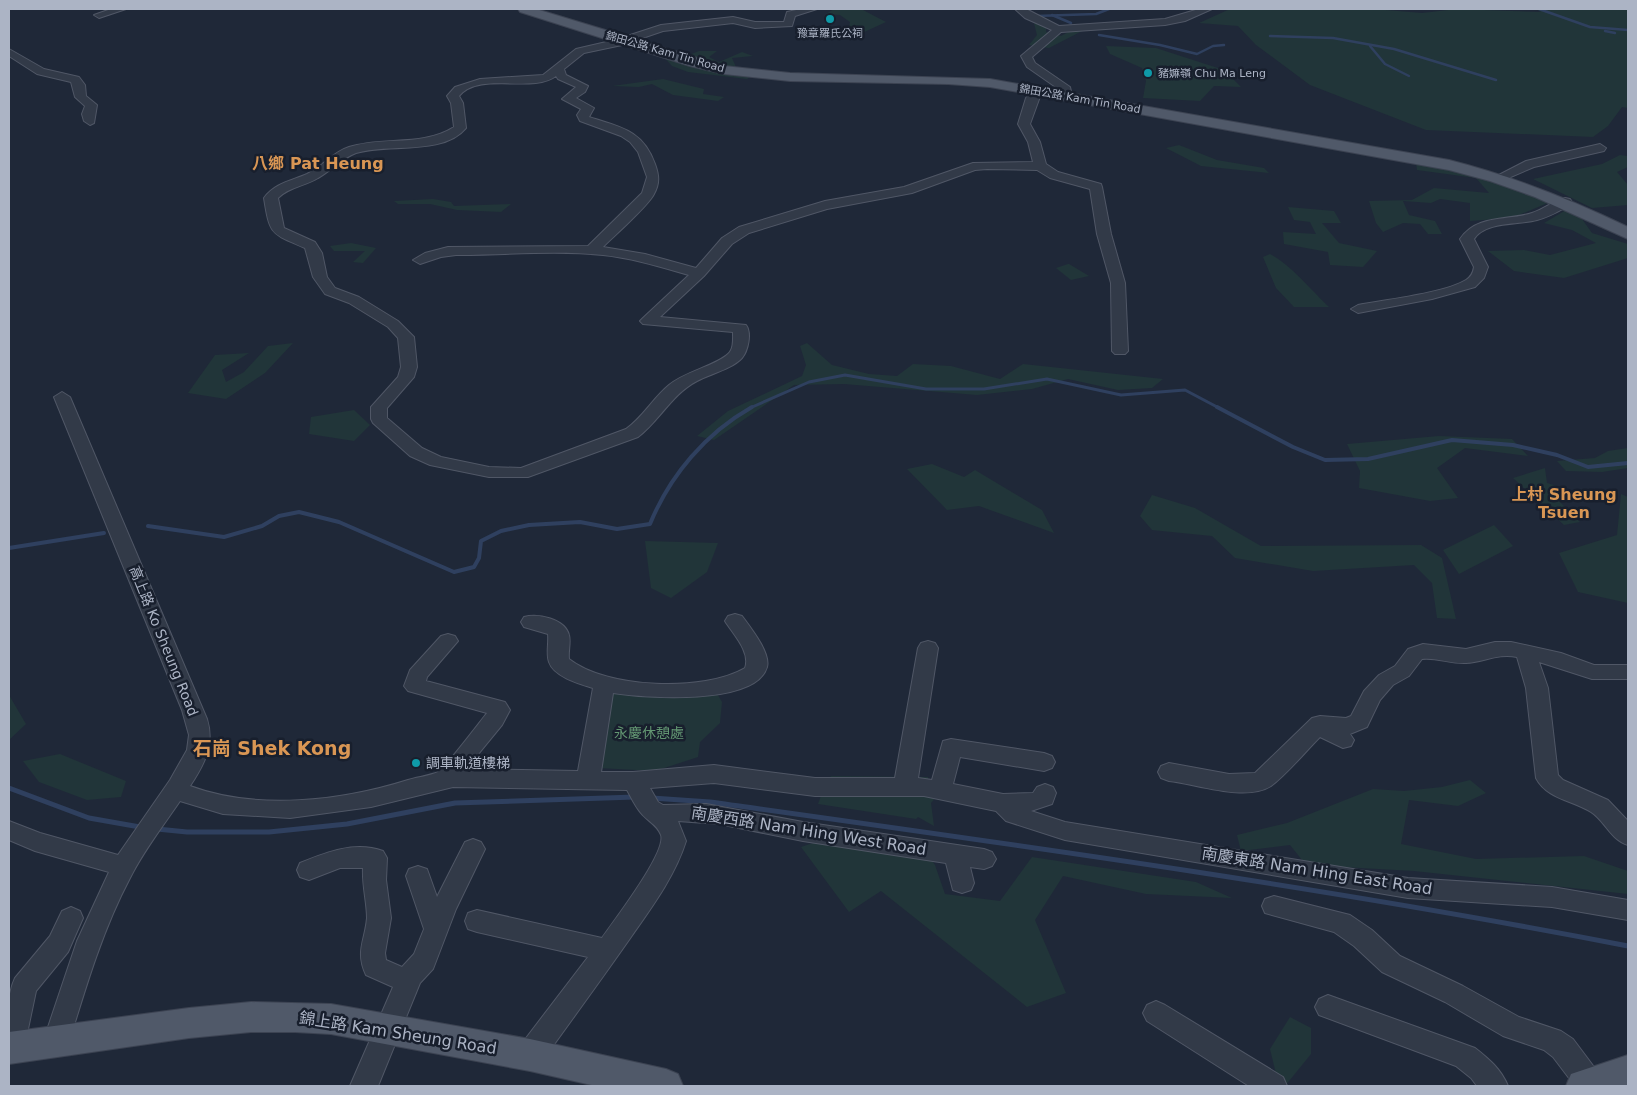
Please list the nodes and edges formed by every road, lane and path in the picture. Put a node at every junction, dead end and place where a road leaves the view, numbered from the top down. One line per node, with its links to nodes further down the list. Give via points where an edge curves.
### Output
1 (117, 9): 7 (street)
2 (524, 9): 10 (main road, 錦田公路 Kam Tin Road)
3 (732, 9): 8 (street)
4 (812, 9): 8 (street, via 791,14 787,25)
5 (1020, 9): 9 (street)
6 (1207, 9): 9 (street, via 1165,22)
7 (98, 12)
8 (759, 26): 10 (street, via 733,20 693,24 661,28)
9 (1058, 29): 14 (street, via 1026,56 1031,65 1066,89)
10 (626, 40): 12 (street, via 580,51); 13 (main road, 錦田公路 Kam Tin Road, via 695,63 755,74 962,81)
11 (9, 52): 15 (street, via 41,72 74,79 81,97 91,105)
12 (558, 69): 21 (street, via 562,78 582,86 568,99 588,108 584,119 634,139 644,152 653,177 648,194); 23 (street, via 546,78 536,80 490,81 466,86 453,96 458,103 460,128 451,134 408,145 350,151 311,177 280,189 271,198 279,231 310,245 320,277 330,291 354,300 393,324 406,337 409,367 399,387 379,407 379,419 416,452 450,465 489,472 522,473 543,468 570,454 618,440 642,426 674,389 737,354 741,328 648,320)
13 (1036, 91): 14 (main road, 錦田公路 Kam Tin Road); 17 (street, via 1024,125 1034,142)
14 (1066, 96): 18 (main road, 錦田公路 Kam Tin Road, via 1433,162)
15 (90, 121)
16 (1600, 148): 18 (street, via 1530,164)
17 (1040, 166): 23 (street, via 973,167 907,190 826,204 759,224 727,240); 25 (street, via 1054,175 1096,187 1102,226 1118,284)
18 (1499, 178): 19 (main road, 錦田公路 Kam Tin Road)
19 (1565, 202): 20 (main road, 錦田公路 Kam Tin Road); 24 (street, via 1535,216 1500,222 1471,232 1467,239 1481,268 1470,284)
20 (1628, 234)
21 (592, 250): 22 (street, via 491,252 452,249 435,252); 23 (street)
22 (420, 260)
23 (699, 273)
24 (1358, 309)
25 (1120, 351)
26 (62, 397): 43 (street, 高上路 Ko Sheung Road, via 200,732 199,749)
27 (735, 621): 33 (street, via 752,649 757,665 745,679 712,687 678,690)
28 (531, 622): 33 (street, via 548,625 561,637 560,662 565,667)
29 (448, 641): 38 (street, via 417,675 415,686 499,710)
30 (928, 648): 41 (street)
31 (1524, 652): 32 (street, via 1562,660 1592,672); 34 (street, via 1495,649 1466,656 1429,651 1418,653 1371,696 1359,721 1349,726); 49 (street, via 1537,688 1547,778 1555,786 1600,806)
32 (1628, 672)
33 (604, 684): 39 (street)
34 (1320, 724): 35 (street, via 1331,736); 37 (street, via 1255,783)
35 (1343, 740)
36 (1044, 762): 42 (street, via 951,747)
37 (1170, 772)
38 (445, 779): 39 (street); 43 (street, via 350,803 297,808 229,806)
39 (588, 781): 40 (street)
40 (636, 784): 41 (street, via 714,774 815,787); 47 (street)
41 (904, 786): 42 (street)
42 (940, 789): 45 (street)
43 (174, 790): 46 (street, 高上路 Ko Sheung Road)
44 (1045, 793): 45 (street, via 1044,798 1037,802)
45 (1003, 803): 58 (street, 南慶東路 Nam Hing East Road, via 1014,816 1065,831 1408,888 1560,898)
46 (161, 810): 52 (street, 高上路 Ko Sheung Road)
47 (655, 811): 51 (street, 南慶西路 Nam Hing West Road, via 711,812 775,827); 62 (street, via 672,833 674,841 670,857)
48 (9, 830): 52 (street, via 35,841)
49 (1628, 836)
50 (473, 849): 61 (street)
51 (956, 855): 53 (street, 南慶西路 Nam Hing West Road); 56 (street)
52 (128, 859): 67 (street, 高上路 Ko Sheung Road, via 101,909)
53 (984, 859)
54 (309, 870): 63 (street, via 339,858 375,858 379,918 372,963)
55 (418, 876): 61 (street)
56 (962, 884)
57 (1274, 906): 70 (street, via 1341,923 1391,964 1454,994 1512,1028 1552,1040)
58 (1628, 910)
59 (71, 918): 68 (street, via 60,944 24,986)
60 (477, 921): 62 (street)
61 (436, 928): 63 (street, via 424,962)
62 (606, 950): 69 (street)
63 (407, 980): 66 (street)
64 (1328, 1007): 74 (street, via 1465,1057 1481,1069)
65 (1156, 1013): 73 (street)
66 (387, 1028): 67 (main road, 錦上路 Kam Sheung Road, via 331,1019 251,1017); 69 (main road, 錦上路 Kam Sheung Road); 71 (street)
67 (56, 1042): 68 (main road, 錦上路 Kam Sheung Road)
68 (10, 1048)
69 (530, 1055): 72 (main road, 錦上路 Kam Sheung Road)
70 (1610, 1080)
71 (364, 1086)
72 (666, 1086)
73 (1273, 1086)
74 (1494, 1086)

